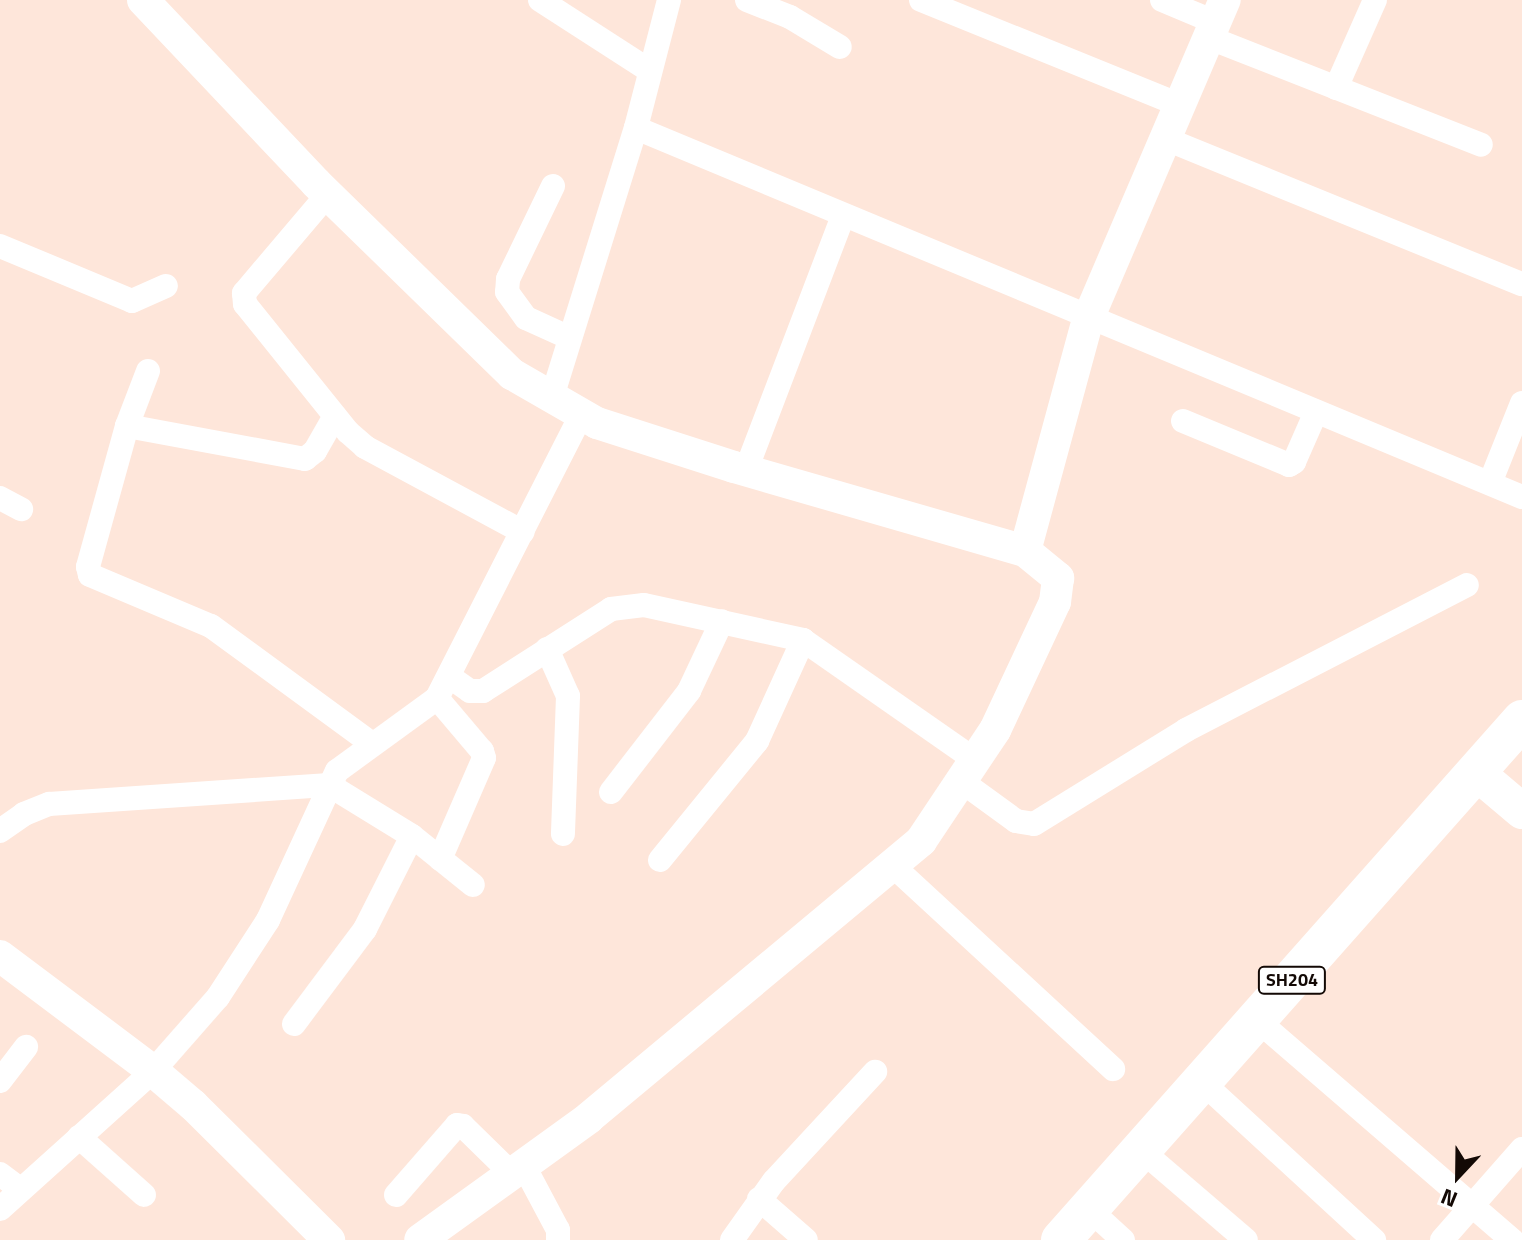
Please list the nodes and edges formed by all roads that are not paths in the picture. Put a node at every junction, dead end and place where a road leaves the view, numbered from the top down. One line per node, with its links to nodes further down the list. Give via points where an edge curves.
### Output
1 (143, 0): 17 (street)
2 (540, 0): 10 (street)
3 (669, 0): 10 (street)
4 (747, 0): 9 (street, via 790,17)
5 (921, 0): 12 (street)
6 (1162, 0): 8 (street)
7 (1375, 0): 11 (street)
8 (1217, 20): 11 (street); 12 (street)
9 (840, 47)
10 (650, 71): 13 (street)
11 (1336, 88): 15 (street)
12 (1179, 105): 14 (street)
13 (636, 128): 18 (street); 23 (street)
14 (1166, 139): 20 (street); 22 (street)
15 (1481, 145)
16 (553, 186): 23 (street, via 508,279 507,292 526,318)
17 (328, 194): 25 (street, via 512,374); 29 (street, via 243,299)
18 (843, 216): 22 (street); 32 (street)
19 (0, 246): 21 (street, via 132,301)
20 (1522, 284)
21 (166, 286)
22 (1088, 319): 27 (street); 36 (street)
23 (570, 338): 25 (street)
24 (148, 371): 31 (street)
25 (552, 397): 28 (street)
26 (1522, 403): 33 (street)
27 (1316, 412): 30 (street, via 1289,465); 33 (street)
28 (582, 414): 32 (street); 35 (street)
29 (335, 416): 31 (street, via 305,459); 35 (street, via 365,447)
30 (1183, 421)
31 (127, 426): 43 (street, via 90,575 211,626)
32 (746, 470): 36 (street)
33 (1490, 483): 34 (street)
34 (1522, 497)
35 (523, 532): 41 (street)
36 (1025, 551): 44 (street, via 1058,578 1055,602 1002,717)
37 (1467, 585): 44 (street, via 1186,730 1034,824 1016,821)
38 (722, 621): 39 (street); 40 (street, via 625,605); 47 (street, via 689,691)
39 (803, 640): 44 (street); 53 (street, via 757,741)
40 (547, 649): 41 (street, via 483,691); 50 (street, via 568,696)
41 (444, 688): 43 (street); 52 (street, via 484,758)
42 (1522, 720): 45 (main road, SH204)
43 (372, 744): 46 (street, via 347,760)
44 (968, 771): 54 (street, via 921,841)
45 (1477, 773): 48 (main road); 57 (main road, SH204)
46 (329, 785): 49 (street, via 61,803 24,814); 51 (street); 61 (street, via 268,920 244,959)
47 (611, 792)
48 (1522, 811)
49 (0, 831)
50 (563, 834)
51 (412, 836): 52 (street); 58 (street, via 365,929)
52 (440, 859): 55 (street)
53 (660, 860)
54 (892, 865): 60 (street); 68 (street, via 589,1118)
55 (473, 885)
56 (0, 956): 61 (street)
57 (1257, 1020): 64 (main road, SH204); 74 (street)
58 (294, 1024)
59 (26, 1047): 63 (street)
60 (1113, 1069)
61 (153, 1071): 65 (street); 77 (street)
62 (875, 1072): 73 (street)
63 (0, 1081)
64 (1202, 1082): 67 (main road, SH204); 85 (street)
65 (79, 1137): 70 (street); 71 (street)
66 (1522, 1149): 74 (street)
67 (1141, 1150): 76 (main road, SH204); 84 (street)
68 (518, 1170): 72 (street, via 461,1125); 78 (street); 79 (street, via 558,1230)
69 (0, 1174): 70 (street)
70 (20, 1189): 75 (street)
71 (144, 1195)
72 (396, 1195)
73 (759, 1199): 80 (street); 81 (street)
74 (1473, 1205): 86 (street); 87 (street)
75 (0, 1209)
76 (1089, 1209): 82 (main road, SH204); 83 (street)
77 (329, 1240)
78 (420, 1240)
79 (558, 1240)
80 (732, 1240)
81 (806, 1240)
82 (1061, 1240)
83 (1123, 1240)
84 (1246, 1240)
85 (1374, 1240)
86 (1442, 1240)
87 (1512, 1240)

